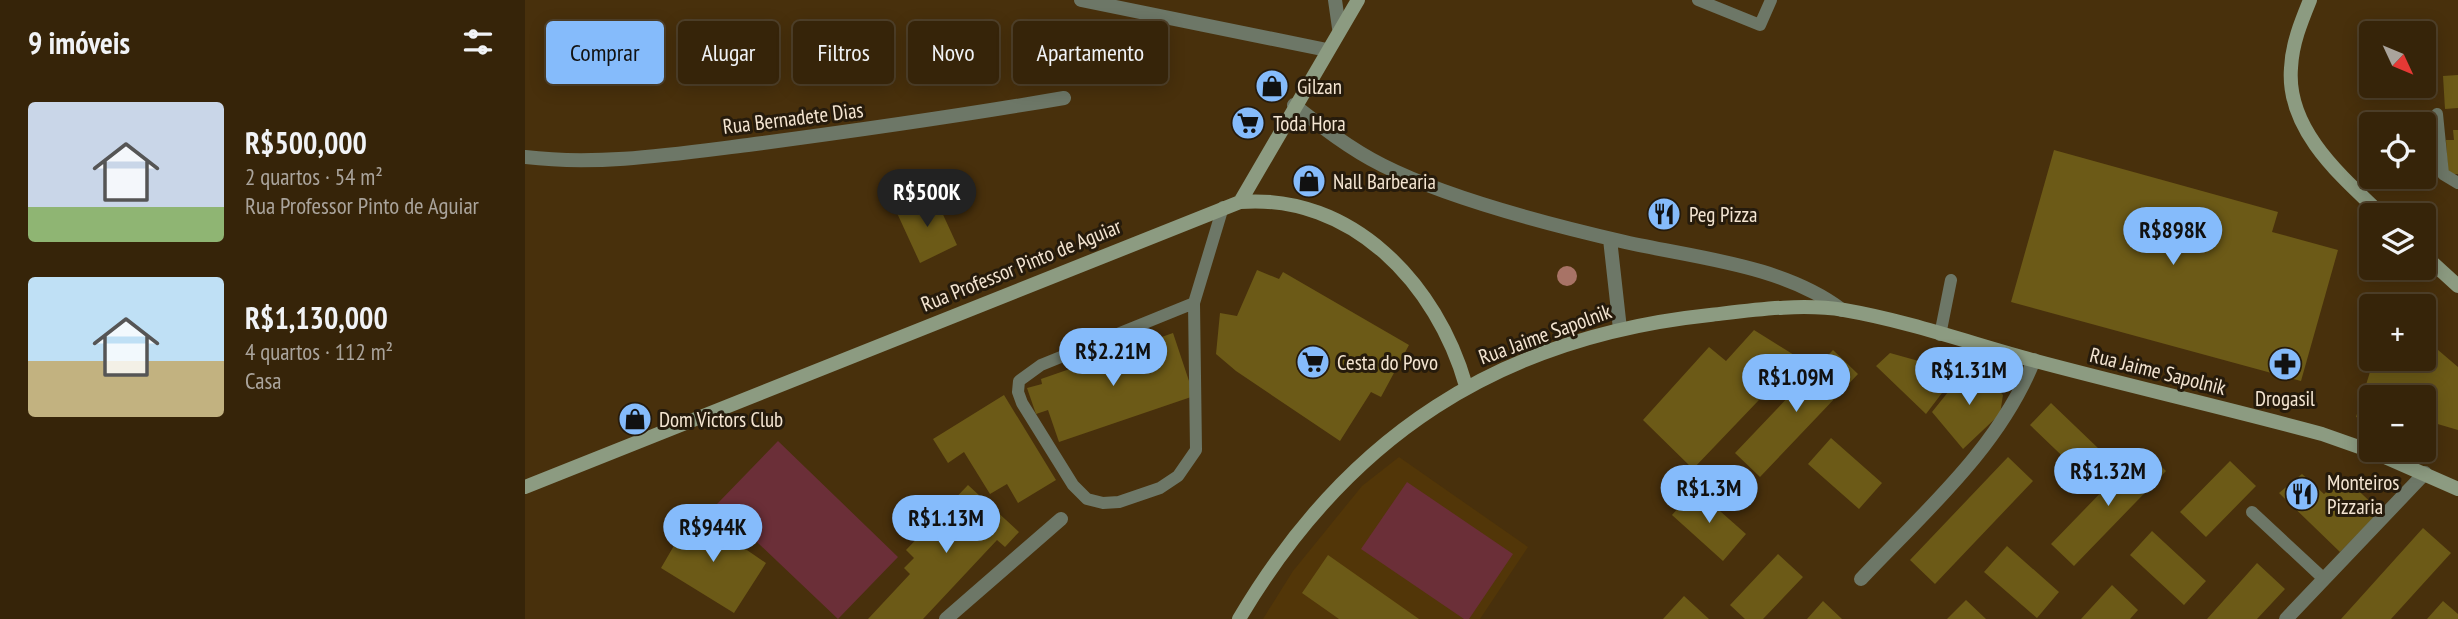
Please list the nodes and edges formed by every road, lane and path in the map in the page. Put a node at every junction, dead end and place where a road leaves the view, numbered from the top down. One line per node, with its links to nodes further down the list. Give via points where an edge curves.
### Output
1 (1335, 0): 7 (street)
2 (1358, 0): 7 (street)
3 (1698, 0): 4 (lane, via 1760,25)
4 (1771, 0)
5 (2310, 0): 15 (street, via 2290,70 2296,108 2324,158)
6 (1084, 1): 8 (street); 9 (path)
7 (1339, 28): 8 (street)
8 (1327, 50): 10 (street)
9 (1064, 98): 12 (street, Rua Bernadete Dias, via 908,125 667,154 592,160)
10 (1294, 105): 14 (street); 17 (street, Rua Jaime Sapolnik, via 1352,149 1383,166 1492,205)
11 (2437, 114): 13 (lane, via 2443,174)
12 (525, 157)
13 (2458, 183)
14 (1240, 202): 16 (street, Rua Professor Pinto de Aguiar); 26 (street, Rua Professor Pinto de Aguiar, via 1285,202 1313,209 1374,242 1425,298 1458,355)
15 (2370, 203)
16 (1223, 207): 21 (lane); 28 (street, Rua Professor Pinto de Aguiar)
17 (1610, 239): 22 (street, Rua Jaime Sapolnik, via 1787,278); 23 (street)
18 (2436, 266): 20 (street)
19 (1951, 280): 24 (lane)
20 (2458, 286)
21 (1194, 303): 21 (lane, via 1196,450 1189,464 1160,488 1129,499 1103,503 1087,499 1073,485 1022,403 1020,382 1041,365)
22 (1842, 310): 23 (street, Rua Jaime Sapolnik, via 1750,311); 24 (street, Rua Jaime Sapolnik)
23 (1620, 329): 26 (street, Rua Jaime Sapolnik, via 1520,361)
24 (1940, 335): 25 (street, Rua Jaime Sapolnik)
25 (2033, 360): 27 (street, Rua Jaime Sapolnik, via 2322,434); 32 (street, via 2007,418)
26 (1466, 386): 35 (street, Rua Jaime Sapolnik, via 1381,446 1336,489 1264,576)
27 (2425, 473): 29 (street, Rua Jaime Sapolnik); 33 (street)
28 (525, 487)
29 (2458, 489)
30 (2252, 512): 33 (lane)
31 (1061, 519): 34 (street)
32 (1861, 579)
33 (2324, 579): 36 (street)
34 (946, 619)
35 (1239, 619)
36 (2286, 619)

